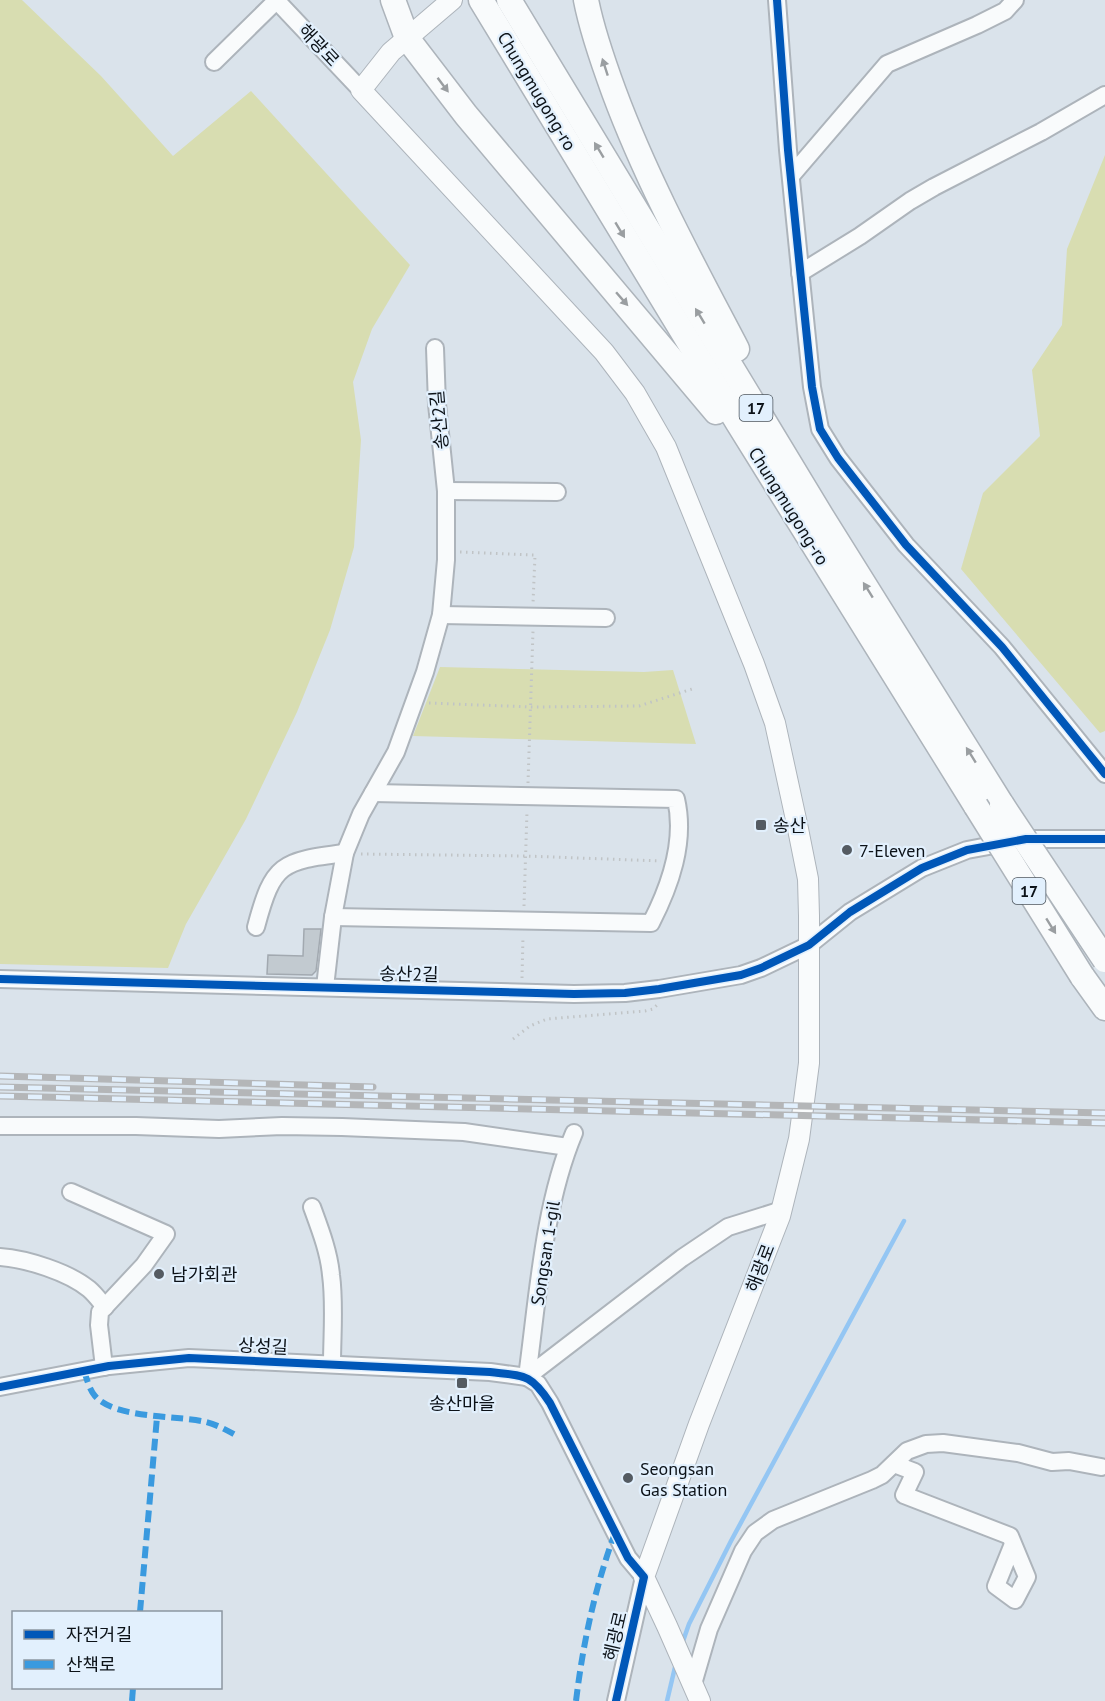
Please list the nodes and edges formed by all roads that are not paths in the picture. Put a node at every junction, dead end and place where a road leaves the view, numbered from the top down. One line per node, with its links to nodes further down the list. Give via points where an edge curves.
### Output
1 (277, 0): 10 (street); 11 (street, 해광로)
2 (393, 0): 9 (highway)
3 (452, 0): 9 (main road)
4 (586, 0): 18 (highway, one-way to 4, via 632,141)
5 (777, 0): 13 (street)
6 (1015, 0): 13 (street, via 1005,12 887,64)
7 (511, 4): 18 (highway, Chungmugong-ro / 17, one-way to 7)
8 (487, 9): 21 (highway, Chungmugong-ro / 17, one-way to 21)
9 (408, 38): 11 (main road, via 391,52); 21 (highway, one-way to 21, via 466,115 722,418 882,676)
10 (214, 62)
11 (361, 90): 28 (main road, 해광로, via 604,352 635,393 666,447 775,723 807,879)
12 (1105, 95): 14 (street, via 910,201)
13 (791, 176): 14 (street)
14 (800, 273): 22 (street, via 820,429 906,545 1002,647)
15 (435, 348): 16 (street, 송산2길)
16 (446, 491): 17 (street); 19 (street, 송산2길)
17 (557, 492)
18 (822, 516): 29 (highway, Chungmugong-ro / 17, one-way to 18, bridge, via 1002,805)
19 (441, 615): 20 (street); 23 (street, 송산2길, via 415,703 396,752)
20 (606, 618)
21 (937, 744): 32 (highway, Chungmugong-ro / 17, one-way to 32, bridge)
22 (1105, 774)
23 (373, 793): 25 (street, 송산2길); 26 (street, via 676,799 680,822 675,862 651,923)
24 (1105, 839): 28 (street, 송산2길, via 1026,839 967,850 922,868 850,912)
25 (345, 853): 26 (street, 송산2길); 27 (street, via 307,859 279,871 264,896)
26 (333, 917): 31 (street, 송산2길)
27 (256, 927)
28 (809, 945): 31 (street, 송산2길, via 741,975 667,988 600,994); 36 (main road, 해광로, via 809,1063 797,1147)
29 (1105, 960)
30 (0, 979): 31 (street, 송산2길)
31 (325, 987)
32 (1105, 1008)
33 (0, 1126): 41 (street, Songsan 1-gil, via 342,1127 571,1140 551,1203)
34 (71, 1192): 38 (street, via 166,1234)
35 (312, 1207): 39 (street, via 331,1274)
36 (782, 1210): 41 (street, via 728,1227); 46 (main road, 해광로)
37 (0, 1257): 38 (street, via 29,1262 75,1279)
38 (105, 1307): 40 (street, via 100,1312 99,1324)
39 (332, 1364): 40 (street, 상성길, via 189,1358); 41 (street, 상성길)
40 (104, 1367): 42 (street, 상성길)
41 (527, 1377): 46 (street, via 538,1384 550,1403 628,1558)
42 (0, 1387)
43 (894, 1464): 44 (street, via 916,1447 943,1443); 45 (street, via 915,1472 904,1495 1010,1536); 47 (street, via 872,1480 773,1520 754,1533 709,1629)
44 (1101, 1467)
45 (1013, 1544)
46 (644, 1577): 47 (main road); 48 (street, 혜광로)
47 (695, 1691)
48 (616, 1701)

